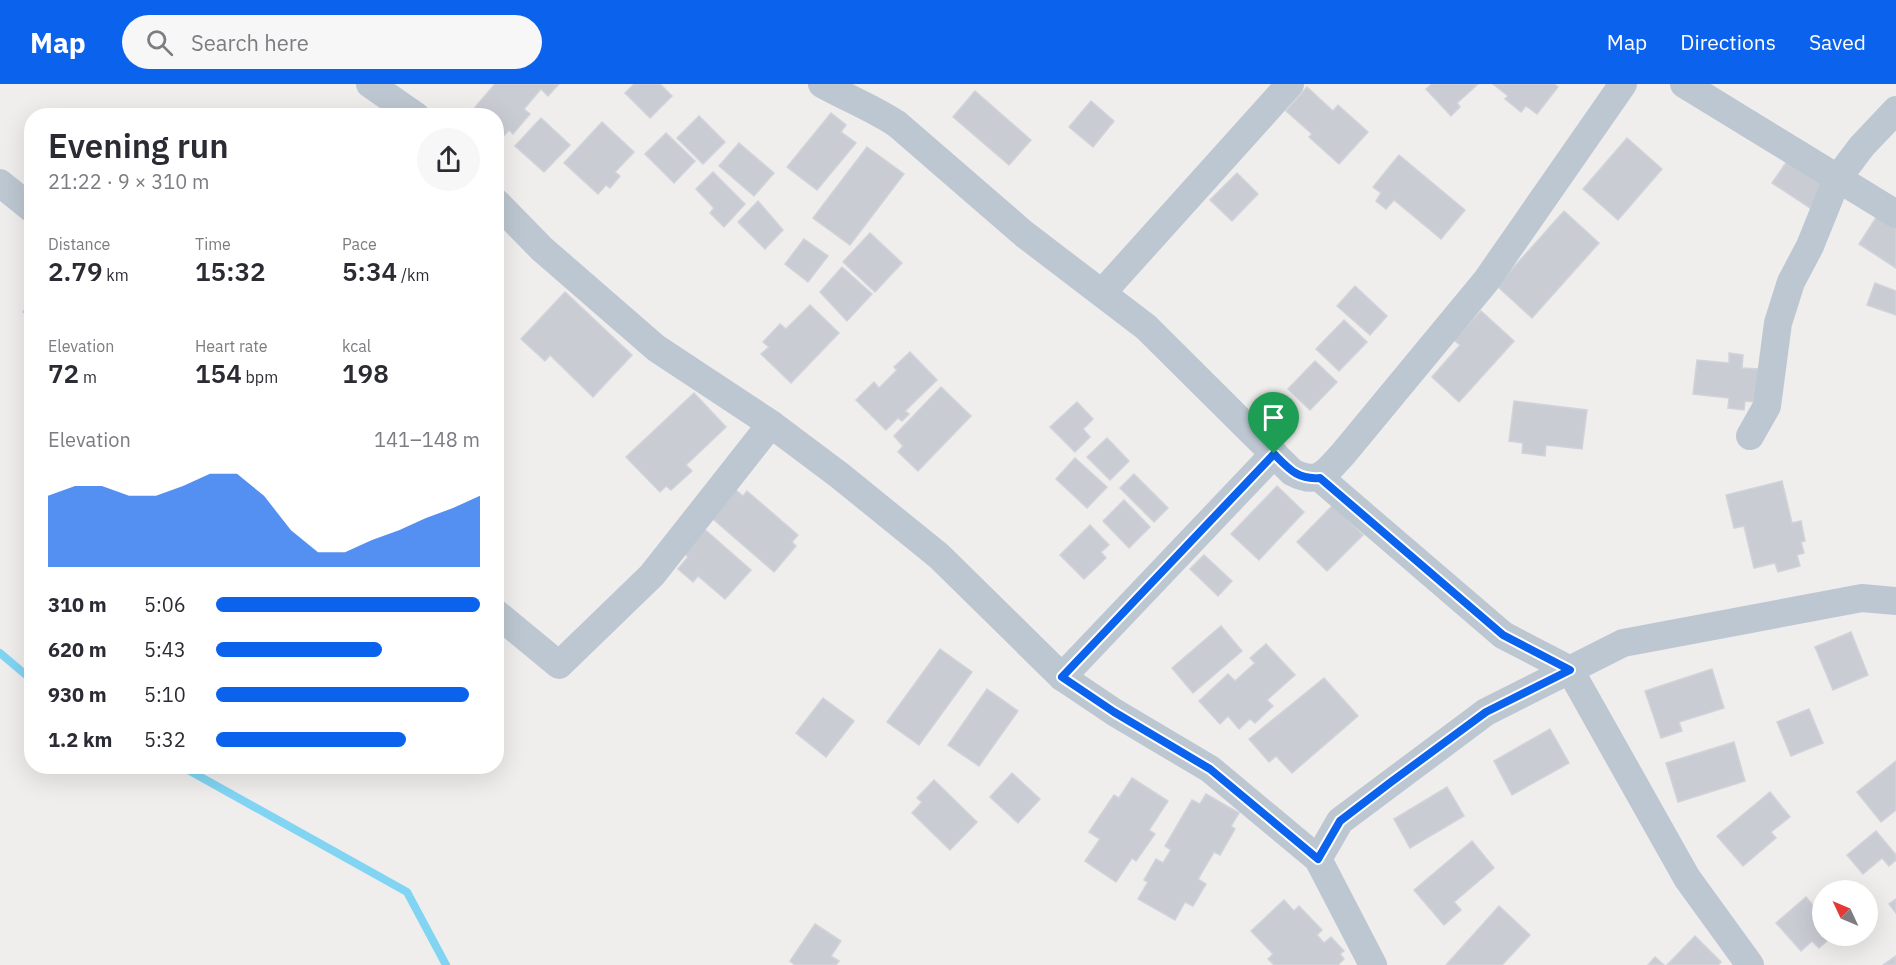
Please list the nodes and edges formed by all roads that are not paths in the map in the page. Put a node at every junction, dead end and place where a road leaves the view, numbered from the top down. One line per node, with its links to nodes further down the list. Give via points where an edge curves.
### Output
1 (370, 84): 6 (street)
2 (822, 84): 13 (street, via 876,109 897,124 1024,234)
3 (1290, 84): 13 (street)
4 (1623, 84): 17 (street, via 1486,281)
5 (1684, 84): 8 (street)
6 (404, 108)
7 (1896, 110): 8 (street)
8 (1837, 179): 12 (street); 15 (street, via 1791,282 1778,323 1767,406)
9 (0, 183): 10 (street)
10 (24, 202)
11 (504, 210): 14 (street, via 542,249 656,348)
12 (1896, 214)
13 (1102, 293): 16 (street, via 1146,327)
14 (771, 424): 19 (street, via 652,575 559,665); 21 (street, via 939,556)
15 (1750, 436)
16 (1274, 454): 17 (street, via 1292,472 1306,479); 21 (street)
17 (1320, 478): 20 (street, via 1503,635)
18 (1896, 601): 20 (street, via 1862,598 1623,643)
19 (504, 620)
20 (1570, 670): 22 (street, via 1486,712 1391,782 1340,821); 24 (street, via 1687,878)
21 (1062, 677): 22 (street, via 1210,769)
22 (1318, 859): 23 (street)
23 (1373, 965)
24 (1750, 965)

